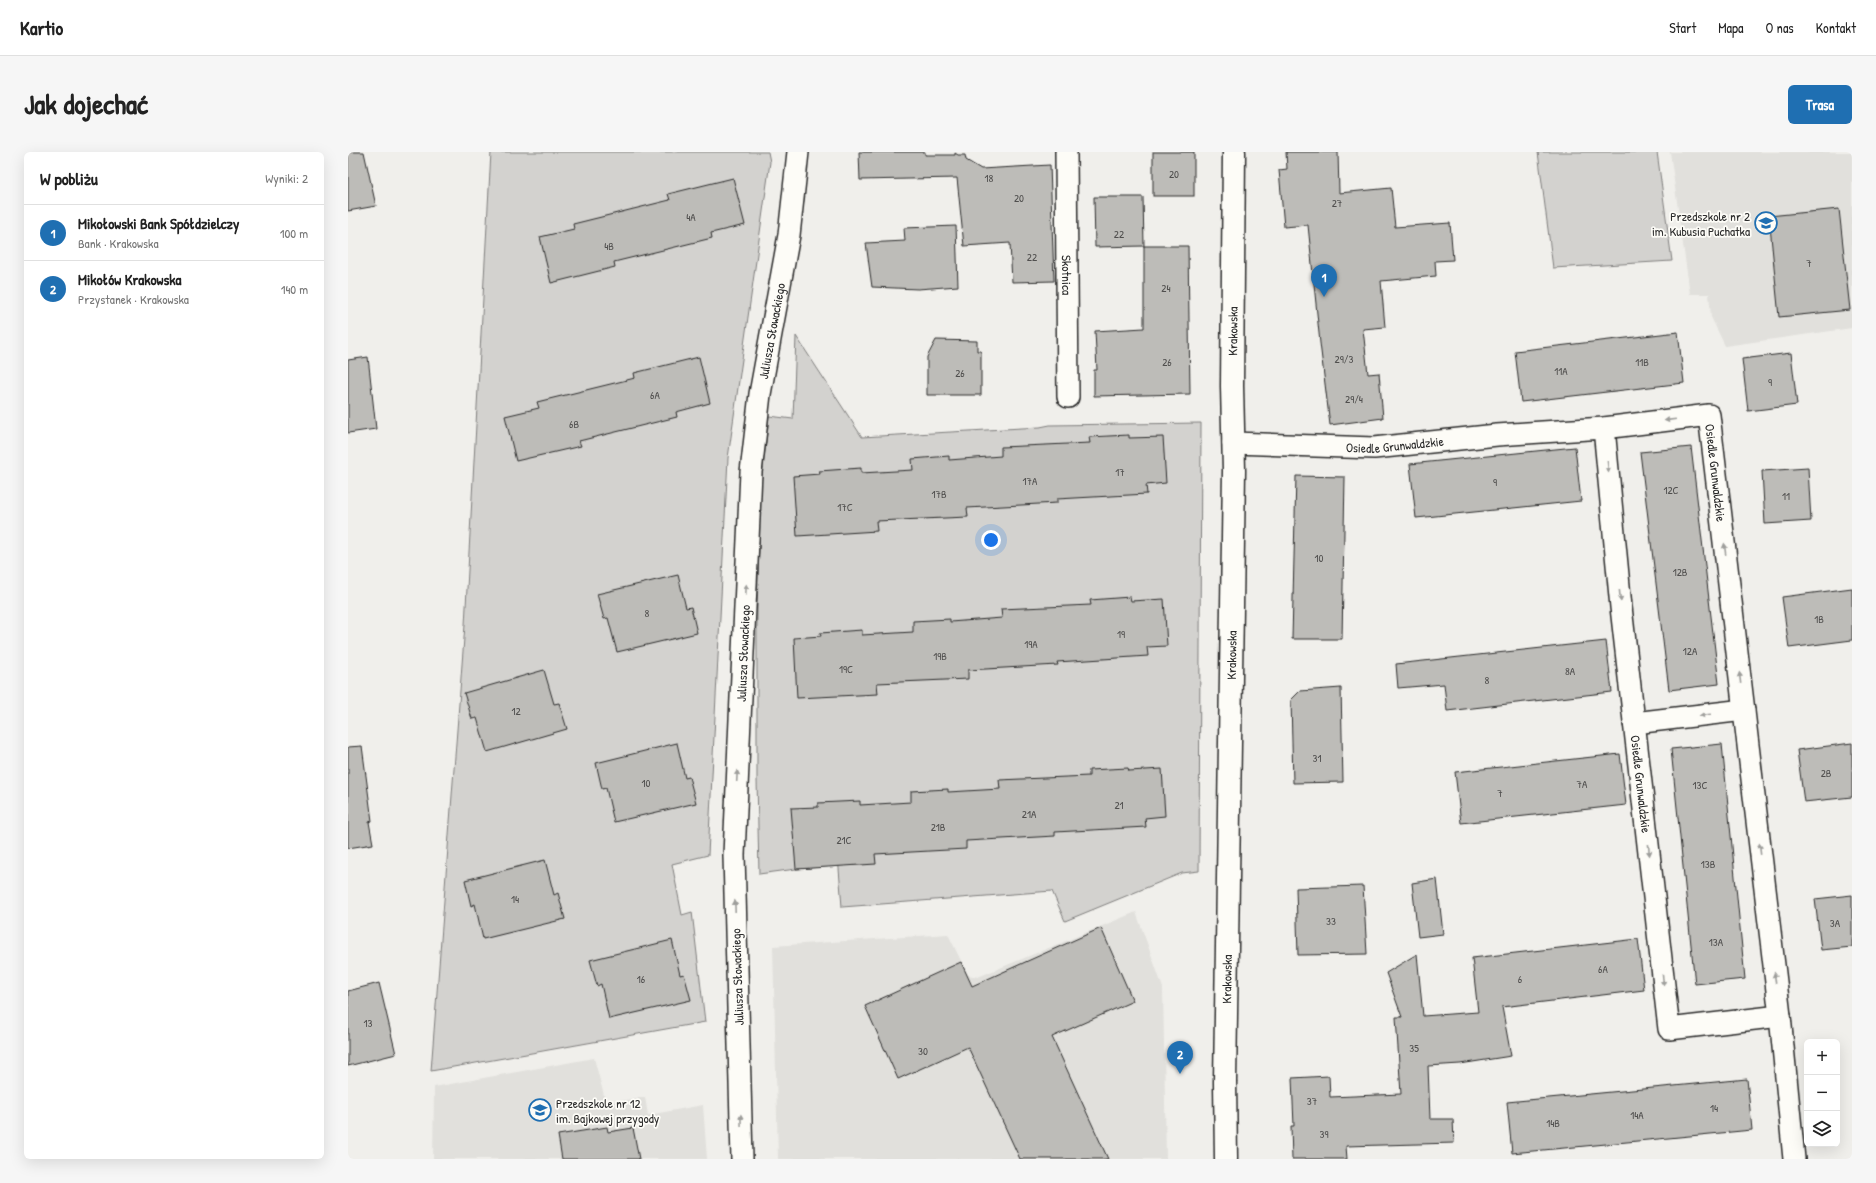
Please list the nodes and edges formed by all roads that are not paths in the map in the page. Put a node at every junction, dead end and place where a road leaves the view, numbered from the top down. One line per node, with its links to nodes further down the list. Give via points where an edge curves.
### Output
1 (798, 152): 10 (street, Juliusza Słowackiego, one-way to 1, via 734,855 751,472 760,394 789,235)
2 (1066, 152): 4 (street, Skotnica)
3 (1234, 152): 6 (street, Krakowska)
4 (1068, 397)
5 (1604, 428): 6 (street, Osiedle Grunwaldzkie, via 1497,435 1374,448); 7 (street, Osiedle Grunwaldzkie, one-way to 5, via 1709,415); 8 (street, Osiedle Grunwaldzkie, one-way to 8)
6 (1233, 442): 11 (street, Krakowska)
7 (1744, 710): 8 (street, one-way to 8); 9 (street, Osiedle Grunwaldzkie, one-way to 7)
8 (1634, 723): 9 (street, Osiedle Grunwaldzkie, one-way to 9, via 1669,1029)
9 (1780, 1016): 12 (street, Osiedle Grunwaldzkie)
10 (742, 1159)
11 (1226, 1159)
12 (1794, 1159)

